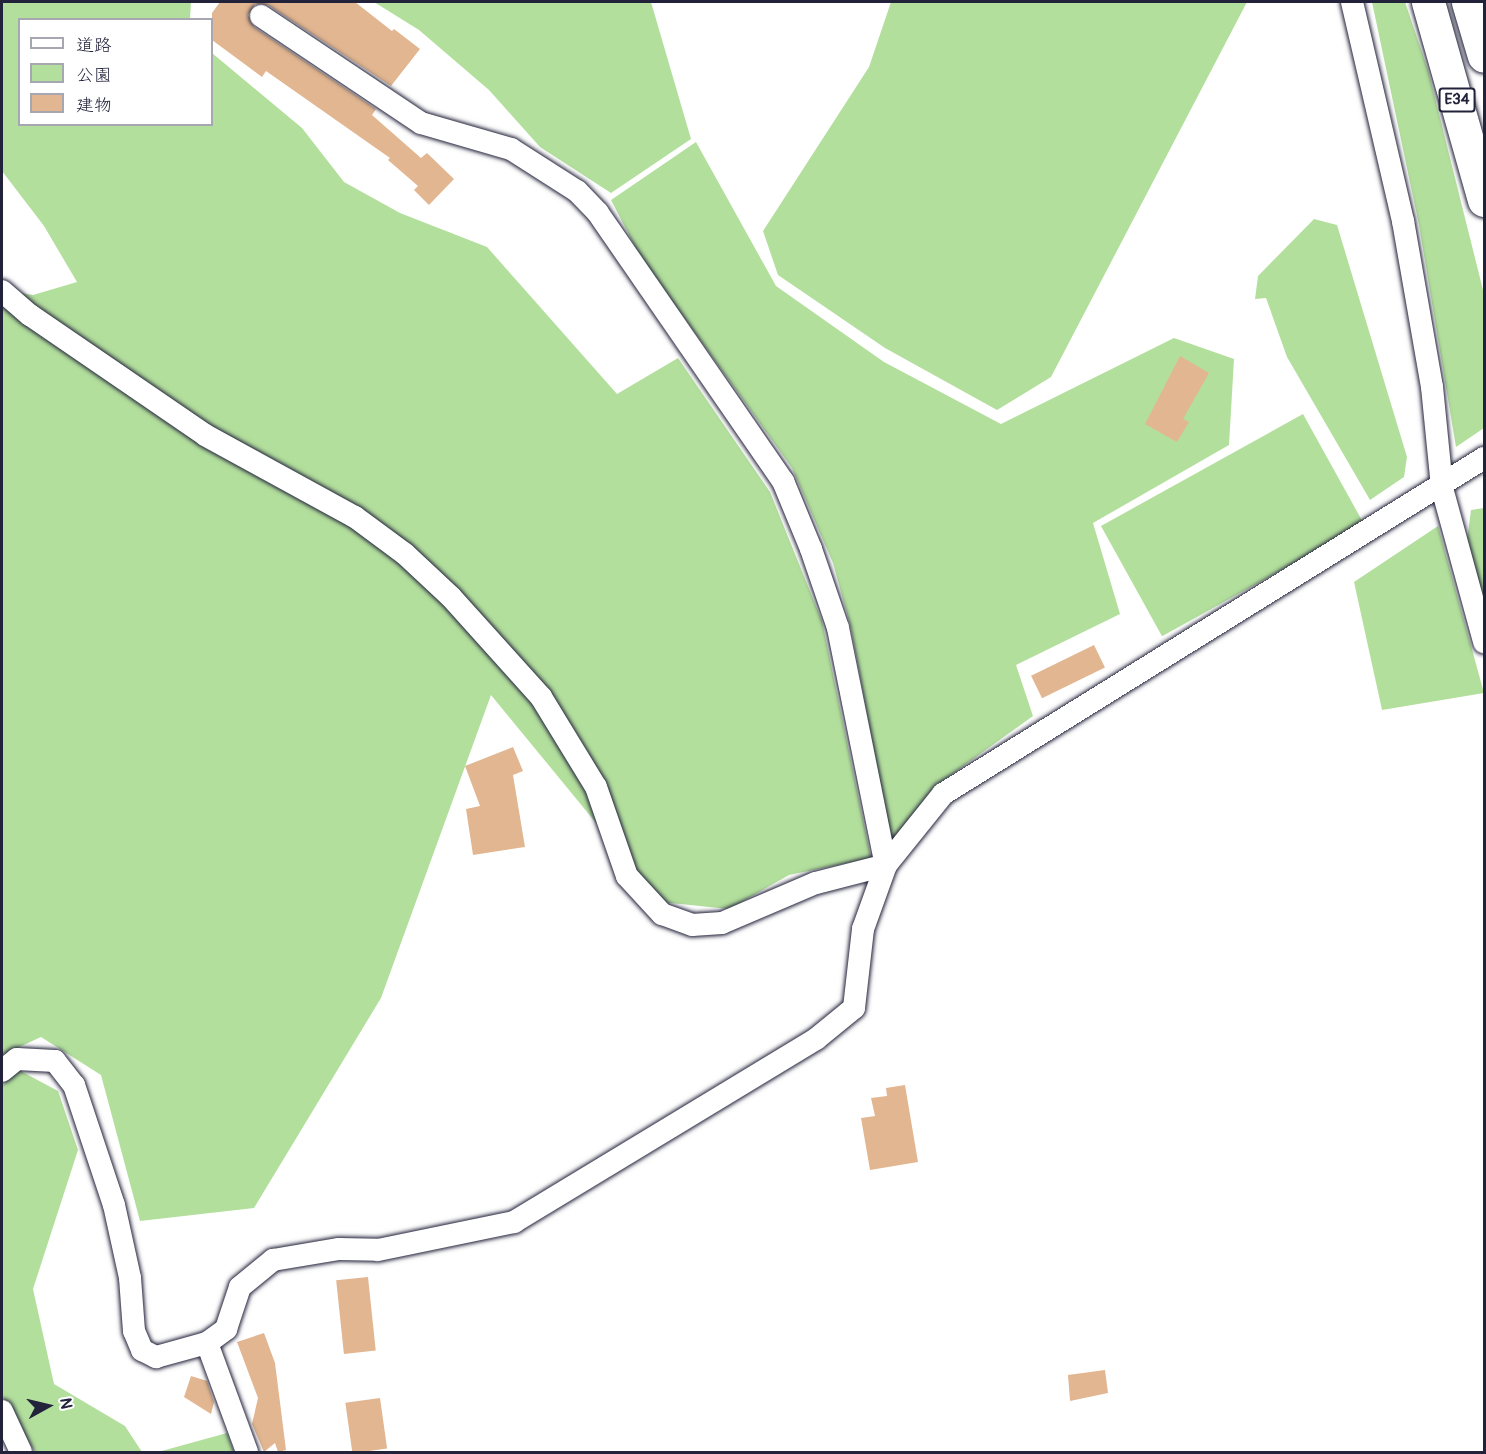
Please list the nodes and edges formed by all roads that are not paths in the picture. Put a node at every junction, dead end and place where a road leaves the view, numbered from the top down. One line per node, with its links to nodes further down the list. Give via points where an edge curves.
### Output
1 (1352, 2): 9 (street, via 1402,221 1432,387)
2 (1428, 2): 6 (highway, E34)
3 (1468, 2): 5 (highway)
4 (261, 16): 11 (street, via 421,123 511,149 577,191 598,213 783,481 812,549 838,628)
5 (1485, 56)
6 (1485, 200)
7 (2, 291): 11 (street, via 30,315 205,435 355,517 405,554 451,597 541,697 596,788 627,876 662,914 692,925 722,923 816,883)
8 (1476, 463): 9 (street)
9 (1442, 488): 10 (street); 11 (street, via 943,794)
10 (1485, 642)
11 (886, 866): 13 (street, via 863,929 854,1008 816,1039 514,1222 378,1250 339,1248 273,1260 240,1287 226,1329)
12 (2, 1071): 13 (street, via 17,1059 55,1062 74,1085 114,1205 130,1278 134,1331 142,1350 156,1357)
13 (207, 1343): 16 (street)
14 (2, 1411): 15 (street)
15 (21, 1452)
16 (247, 1452)

